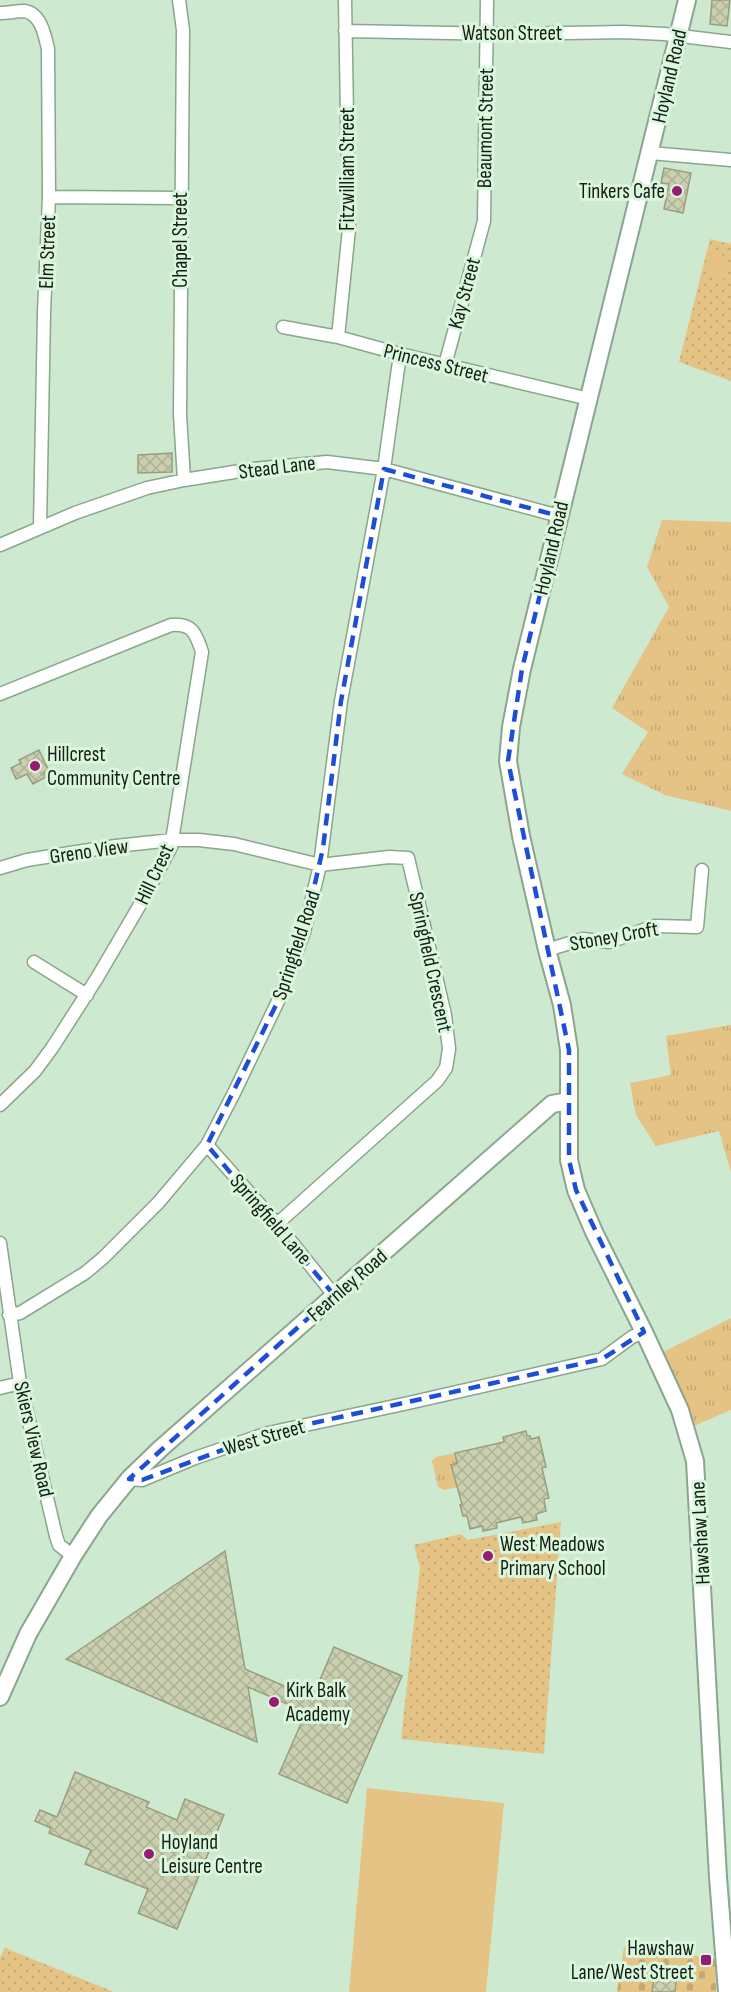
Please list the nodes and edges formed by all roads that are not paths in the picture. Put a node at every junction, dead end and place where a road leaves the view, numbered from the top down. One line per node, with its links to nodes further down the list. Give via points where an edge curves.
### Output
1 (345, 0): 6 (street, Fitzwilliam Street)
2 (487, 0): 7 (street, Beaumont Street)
3 (687, 0): 8 (main road, Hoyland Road)
4 (180, 6): 13 (street, Chapel Street)
5 (0, 13): 12 (street, Elm Street, via 26,11 38,19 45,33)
6 (345, 31): 7 (street, Watson Street); 16 (street, Fitzwilliam Street, via 348,229)
7 (486, 33): 8 (street, Watson Street, via 624,32); 14 (street, Beaumont Street)
8 (678, 37): 9 (street, Watson Street); 10 (main road, Hoyland Road)
9 (731, 42)
10 (650, 153): 11 (street); 19 (main road, Hoyland Road)
11 (731, 160)
12 (49, 197): 13 (street); 23 (street, Elm Street)
13 (180, 198): 21 (street, Chapel Street)
14 (484, 221): 18 (street, Kay Street)
15 (283, 327): 16 (street, Princess Street)
16 (338, 337): 17 (street, Princess Street)
17 (400, 354): 18 (street, Princess Street); 20 (street, Springfield Road)
18 (445, 365): 19 (street, Princess Street)
19 (589, 399): 22 (main road, Hoyland Road)
20 (384, 469): 21 (street, Stead Lane, via 327,462); 22 (street, Stead Lane); 27 (street, Springfield Road, via 341,701)
21 (184, 480): 23 (street, Stead Lane, via 147,488)
22 (559, 516): 30 (main road, Hoyland Road, via 522,669 508,761 515,810)
23 (40, 527): 24 (street, Stead Lane)
24 (0, 545)
25 (0, 694): 26 (street, Hill Crest, via 171,625 189,628 197,636 202,652)
26 (172, 840): 27 (street, Greno View, via 234,844); 28 (street, Greno View, via 70,853); 32 (street, Hill Crest, via 141,903)
27 (320, 865): 35 (street, Springfield Road, via 304,932 280,998); 36 (street, Springfield Crescent, via 408,858 445,1015 449,1049 446,1068 437,1082)
28 (0, 868)
29 (702, 870): 30 (street, Stoney Croft, via 697,927 654,926 609,942 583,939)
30 (547, 950): 33 (main road, Hoyland Road, via 569,1050)
31 (34, 962): 32 (street)
32 (87, 995): 34 (street, Hill Crest, via 35,1071)
33 (569, 1101): 38 (main road, Fearnley Road, via 552,1104); 40 (main road, Hawshaw Lane, via 569,1160 576,1190)
34 (0, 1105)
35 (207, 1145): 36 (street, Springfield Lane); 39 (street, Springfield Road, via 158,1203 85,1273 20,1313)
36 (277, 1224): 38 (street, Springfield Lane)
37 (0, 1242): 39 (street, Skiers View Road)
38 (334, 1295): 43 (main road, Fearnley Road)
39 (9, 1315): 41 (street, Skiers View Road)
40 (644, 1332): 43 (street, West Street, via 602,1359 268,1433 142,1480); 46 (main road, Hawshaw Lane, via 680,1410 696,1461)
41 (20, 1383): 42 (street); 44 (street, Skiers View Road, via 56,1536 59,1545)
42 (0, 1388)
43 (129, 1479): 44 (main road)
44 (73, 1556): 45 (main road, via 28,1634)
45 (0, 1697)
46 (727, 1992)

